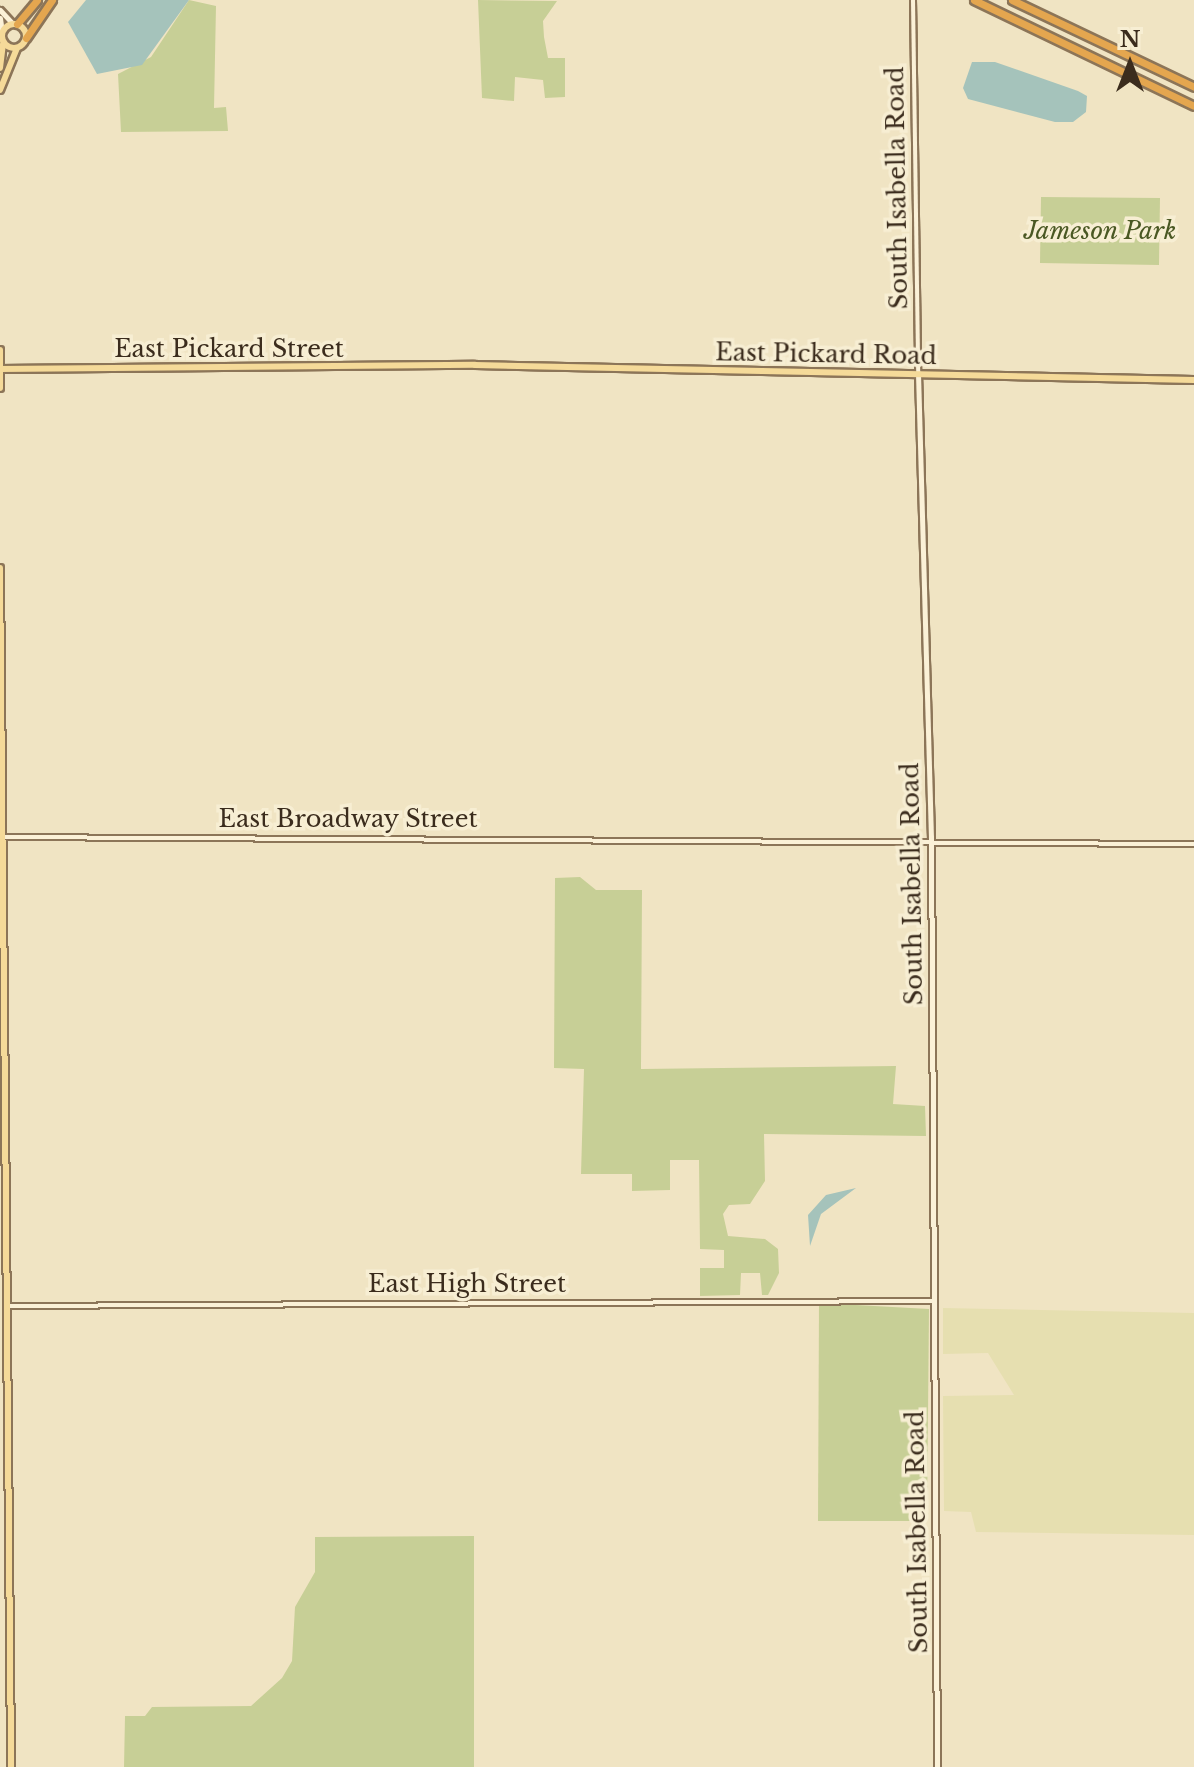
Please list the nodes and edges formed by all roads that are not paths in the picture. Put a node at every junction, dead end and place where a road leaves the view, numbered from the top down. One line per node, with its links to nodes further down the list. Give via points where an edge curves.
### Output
1 (37, 0): 8 (highway)
2 (52, 0): 10 (highway)
3 (913, 0): 20 (street, South Isabella Road)
4 (974, 0): 16 (highway)
5 (1012, 0): 14 (highway)
6 (0, 10): 8 (main road)
7 (0, 18): 9 (main road)
8 (15, 24): 9 (main road); 10 (main road)
9 (2, 32): 11 (main road)
10 (26, 38): 12 (main road)
11 (3, 41): 12 (main road); 13 (main road)
12 (17, 48): 15 (main road)
13 (0, 68)
14 (1194, 87)
15 (0, 90)
16 (1194, 106)
17 (0, 350): 19 (main road)
18 (458, 365): 19 (main road, East Pickard Street); 20 (main road, East Pickard Road)
19 (0, 369): 22 (main road)
20 (918, 373): 21 (main road, East Pickard Road); 25 (main road, South Isabella Road)
21 (1194, 380)
22 (0, 388)
23 (0, 568): 24 (main road)
24 (1, 837): 25 (street, East Broadway Street); 28 (main road)
25 (931, 837): 26 (street, East Broadway Street); 27 (main road, South Isabella Road)
26 (1194, 844)
27 (933, 1301): 28 (street, East High Street); 31 (main road, South Isabella Road)
28 (3, 1306): 29 (main road)
29 (4, 1540): 30 (main road)
30 (11, 1767)
31 (937, 1767)

